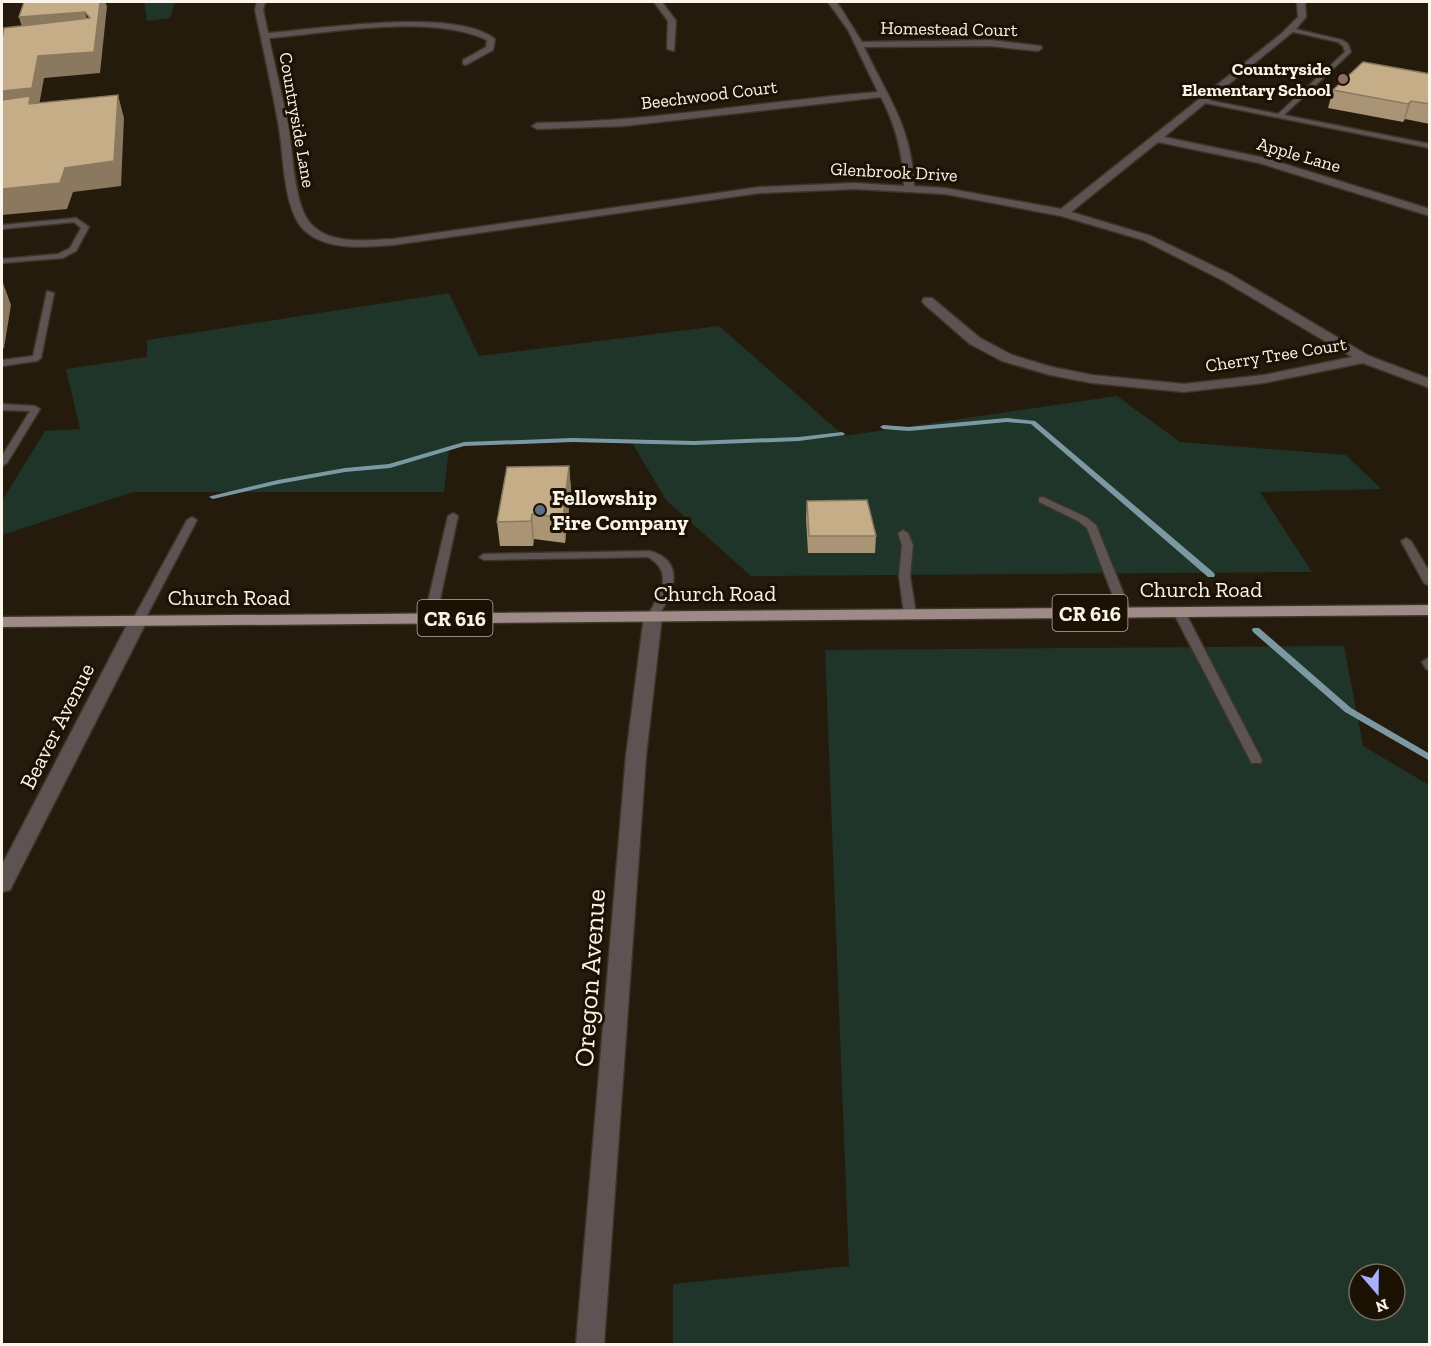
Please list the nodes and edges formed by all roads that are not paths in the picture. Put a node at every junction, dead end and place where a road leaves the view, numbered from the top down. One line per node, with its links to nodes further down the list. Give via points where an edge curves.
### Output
1 (261, 2): 6 (street, Countryside Lane)
2 (658, 2): 9 (street, via 672,21)
3 (832, 2): 7 (street)
4 (1301, 2): 5 (street, via 1303,15)
5 (1291, 30): 12 (street); 13 (lane, via 1340,41 1348,52)
6 (265, 36): 10 (street, via 413,25 456,26 491,39 490,48); 21 (street, Countryside Lane, via 295,200 302,221)
7 (859, 45): 8 (street, Homestead Court, via 990,43); 11 (street)
8 (1038, 48)
9 (671, 49)
10 (466, 62)
11 (885, 94): 14 (street, Beechwood Court, via 827,97 584,126); 17 (street, via 904,134)
12 (1202, 101): 13 (lane); 15 (street)
13 (1278, 117): 16 (lane)
14 (537, 126)
15 (1158, 139): 18 (street); 19 (street, Apple Lane, via 1261,160)
16 (1430, 146)
17 (909, 188): 18 (street, Glenbrook Drive); 21 (street, Glenbrook Drive, via 832,186 760,190 393,242 349,242)
18 (1064, 213): 25 (street, Glenbrook Drive, via 1126,231 1186,256)
19 (1430, 213)
20 (2, 227): 22 (lane, via 76,220 85,227 73,249 60,256)
21 (320, 236)
22 (2, 261)
23 (50, 293): 26 (lane, via 37,358)
24 (928, 301): 25 (street, Cherry Tree Court, via 975,341 1007,358 1092,379 1184,388 1264,379)
25 (1364, 359): 27 (street, Glenbrook Drive)
26 (2, 363)
27 (1430, 384)
28 (2, 407): 29 (lane, via 35,409)
29 (2, 463)
30 (1043, 500): 38 (lane, via 1092,527)
31 (453, 516): 42 (lane)
32 (192, 520): 43 (lane)
33 (903, 533): 40 (lane, via 909,553 903,568)
34 (1406, 541): 36 (lane)
35 (484, 557): 41 (lane, via 650,554 665,565 670,582)
36 (1430, 583)
37 (1430, 610): 39 (main road, Church Road / CR 616)
38 (1125, 612): 39 (main road, Church Road / CR 616); 40 (main road, Church Road / CR 616)
39 (1179, 612): 45 (lane)
40 (910, 614): 41 (main road, Church Road / CR 616)
41 (653, 616): 42 (main road, Church Road / CR 616); 47 (street, Oregon Avenue, via 636,756)
42 (430, 618): 43 (main road, Church Road / CR 616)
43 (138, 621): 44 (main road, Church Road / CR 616); 46 (street, Beaver Avenue)
44 (2, 622)
45 (1256, 760)
46 (2, 884)
47 (590, 1344)

